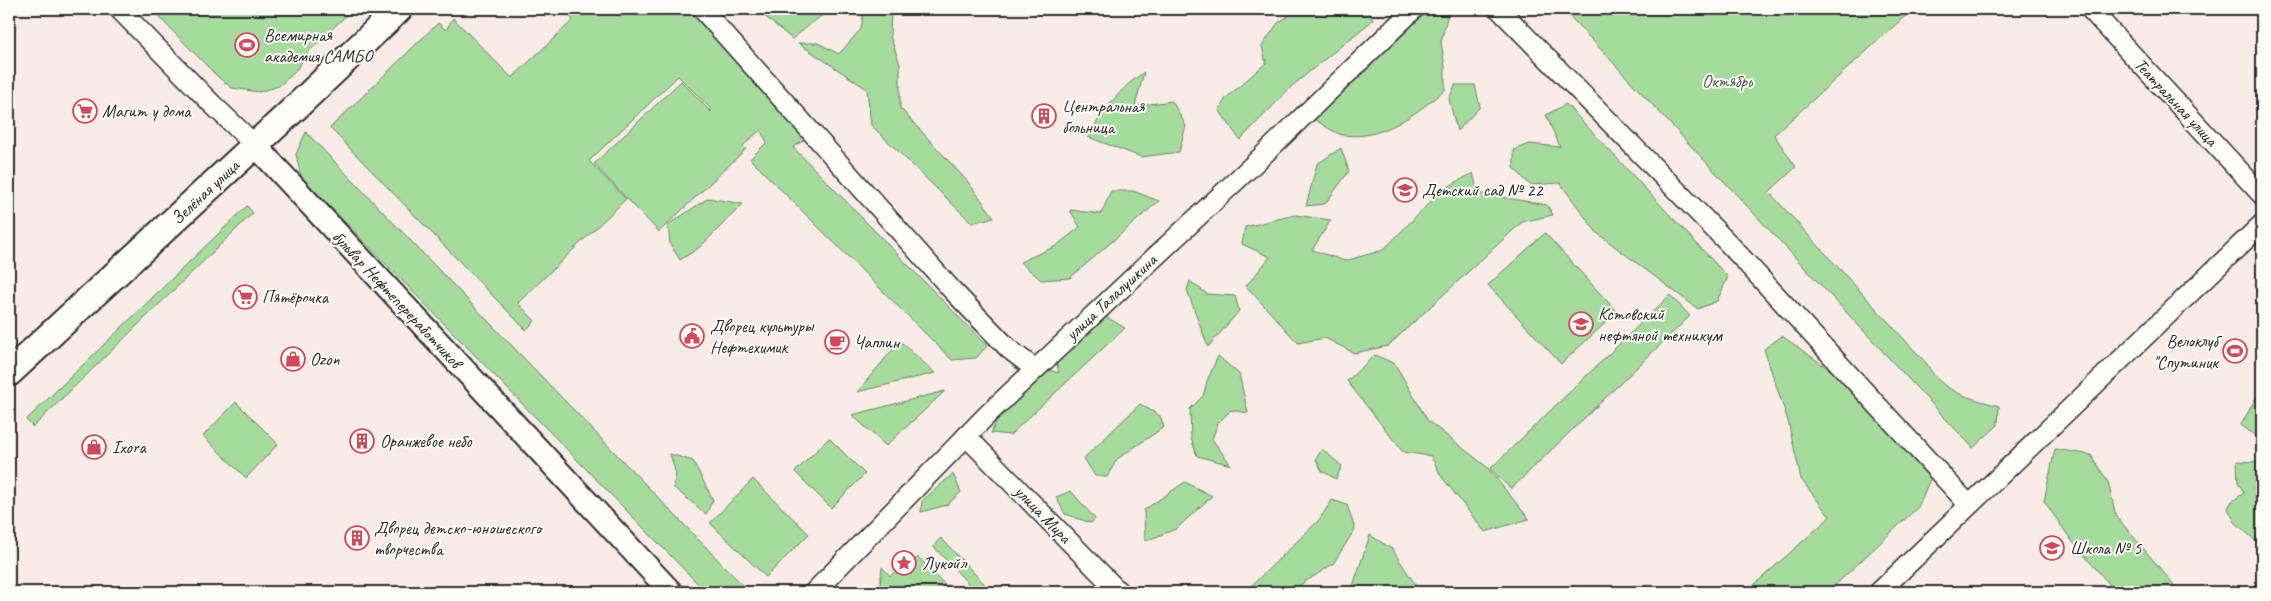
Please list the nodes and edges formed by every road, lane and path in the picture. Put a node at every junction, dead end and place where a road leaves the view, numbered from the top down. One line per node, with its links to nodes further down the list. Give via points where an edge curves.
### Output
1 (119, 9): 7 (street, бульвар Нефтепереработчиков)
2 (399, 9): 7 (main road, Зелёная улица)
3 (702, 9): 10 (street, via 952,290 1009,349)
4 (1414, 9): 10 (street, улица Талалушкина)
5 (1499, 9): 13 (street, via 1730,245)
6 (2090, 9): 8 (street, Театральная улица)
7 (255, 145): 11 (main road, Зелёная улица); 14 (street, бульвар Нефтепереработчиков)
8 (2262, 196)
9 (2262, 224): 13 (street)
10 (1035, 369): 12 (street, улица Талалушкина)
11 (9, 372)
12 (966, 436): 15 (street, улица Талалушкина); 16 (street, улица Мира)
13 (1969, 505): 17 (street)
14 (671, 592)
15 (814, 592)
16 (1119, 592)
17 (1879, 592)

